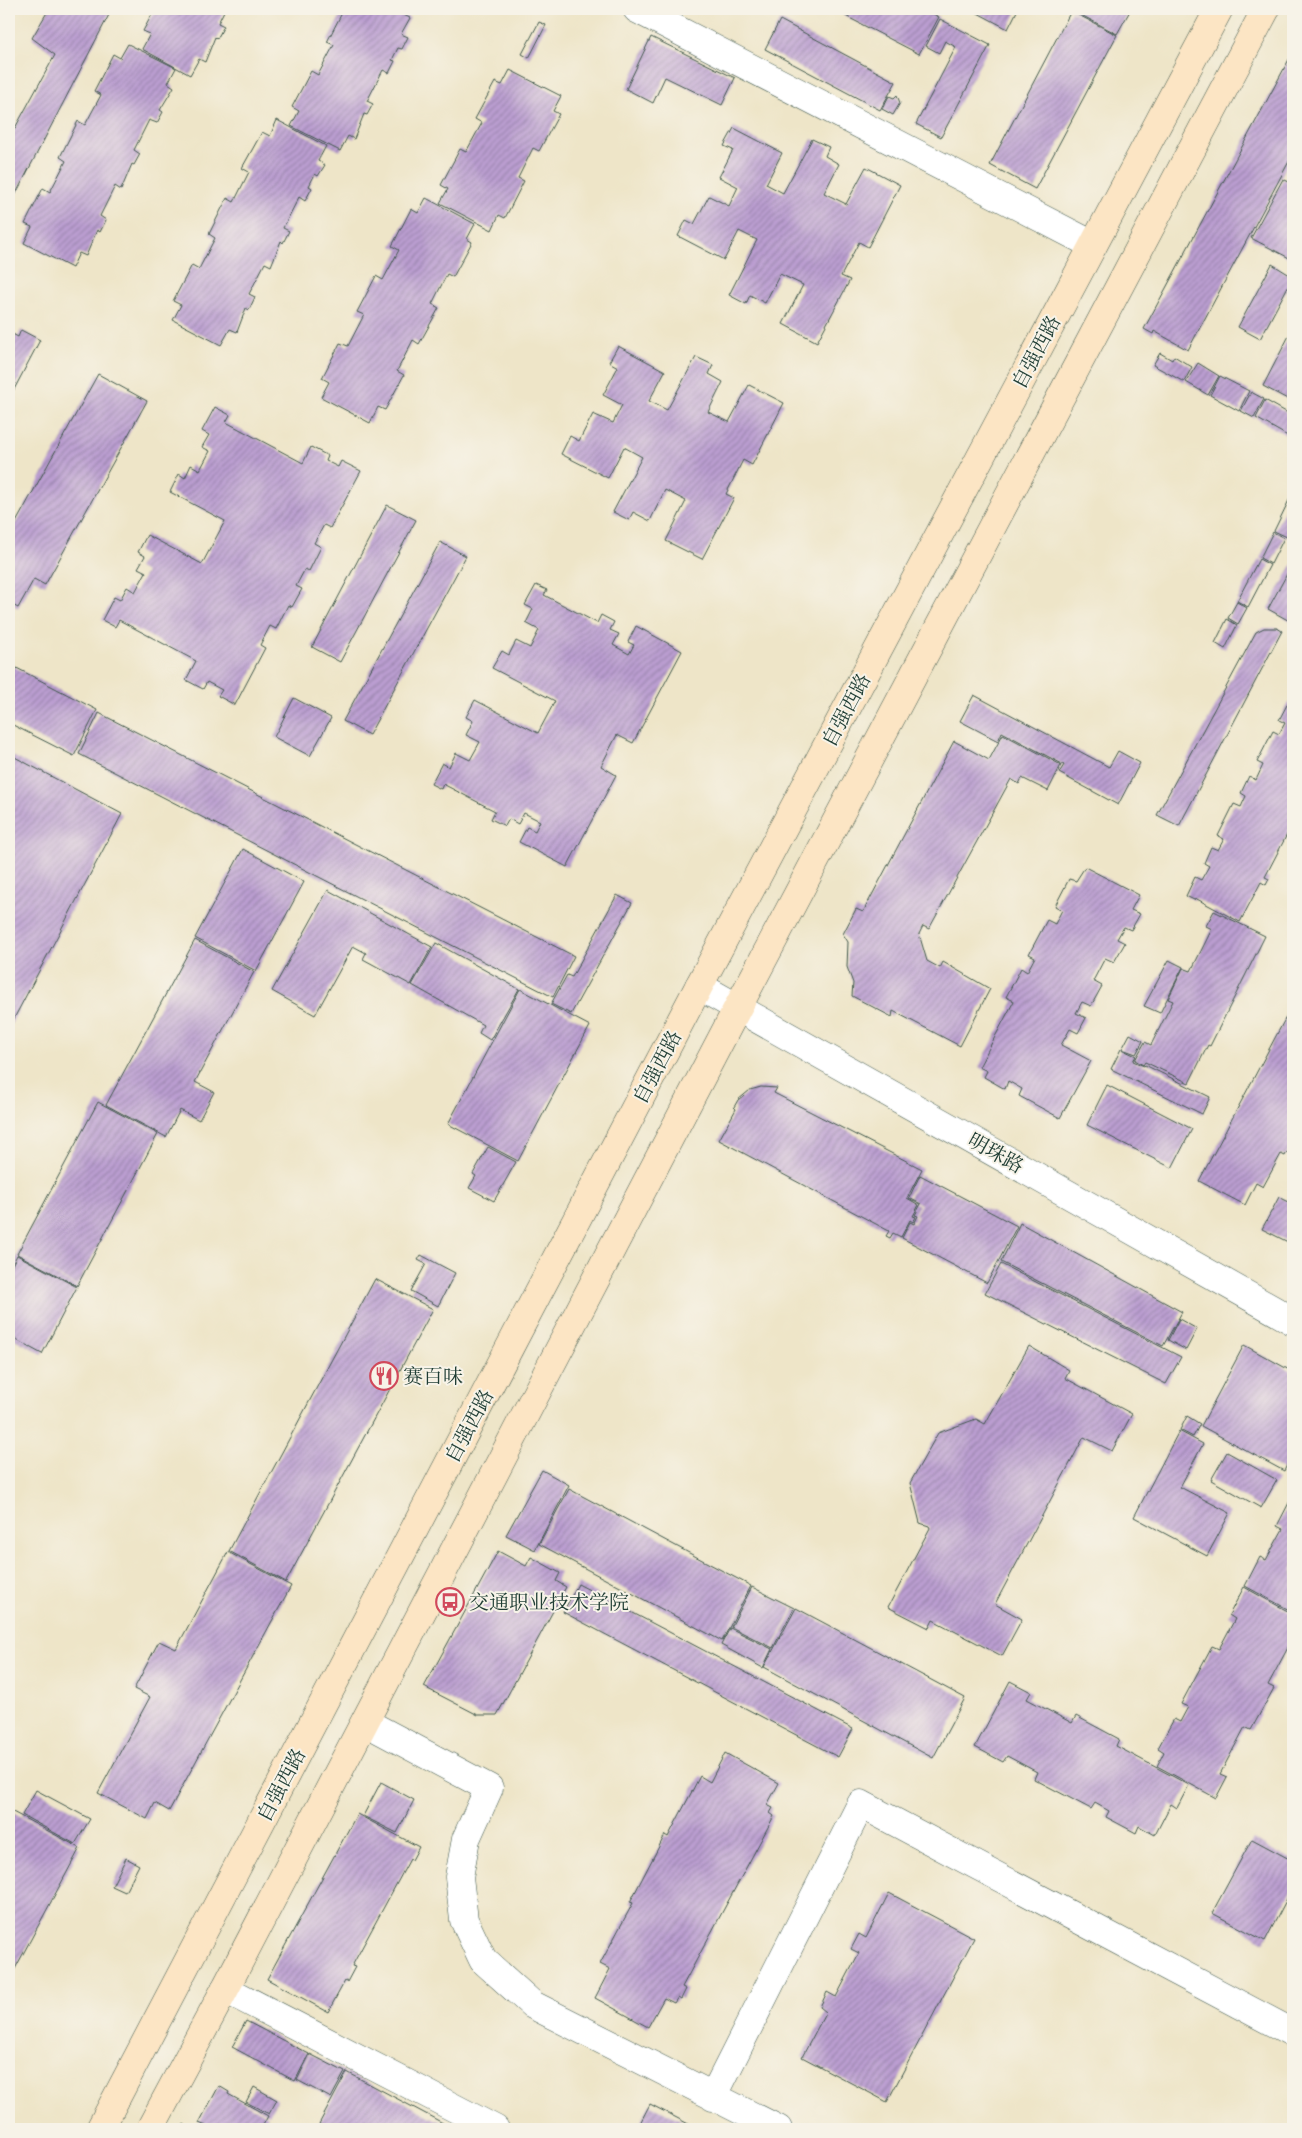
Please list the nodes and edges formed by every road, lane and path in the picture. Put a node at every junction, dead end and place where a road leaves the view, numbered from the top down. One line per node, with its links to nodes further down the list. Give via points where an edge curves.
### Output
1 (637, 9): 4 (street)
2 (1219, 9): 4 (main road, 自强西路)
3 (1266, 9): 6 (main road)
4 (1093, 245): 5 (main road, 自强西路)
5 (699, 986): 6 (street, 明珠路); 12 (main road, 自强西路)
6 (738, 1007): 7 (street, 明珠路); 8 (main road)
7 (1293, 1320)
8 (365, 1722): 9 (main road); 11 (street, via 489,1788 466,1839 459,1877 464,1920 483,1960 533,2004)
9 (225, 1989): 13 (main road); 14 (street)
10 (1293, 2033): 11 (street, via 861,1804)
11 (713, 2096): 15 (street)
12 (100, 2129)
13 (150, 2129)
14 (495, 2129)
15 (778, 2129)

